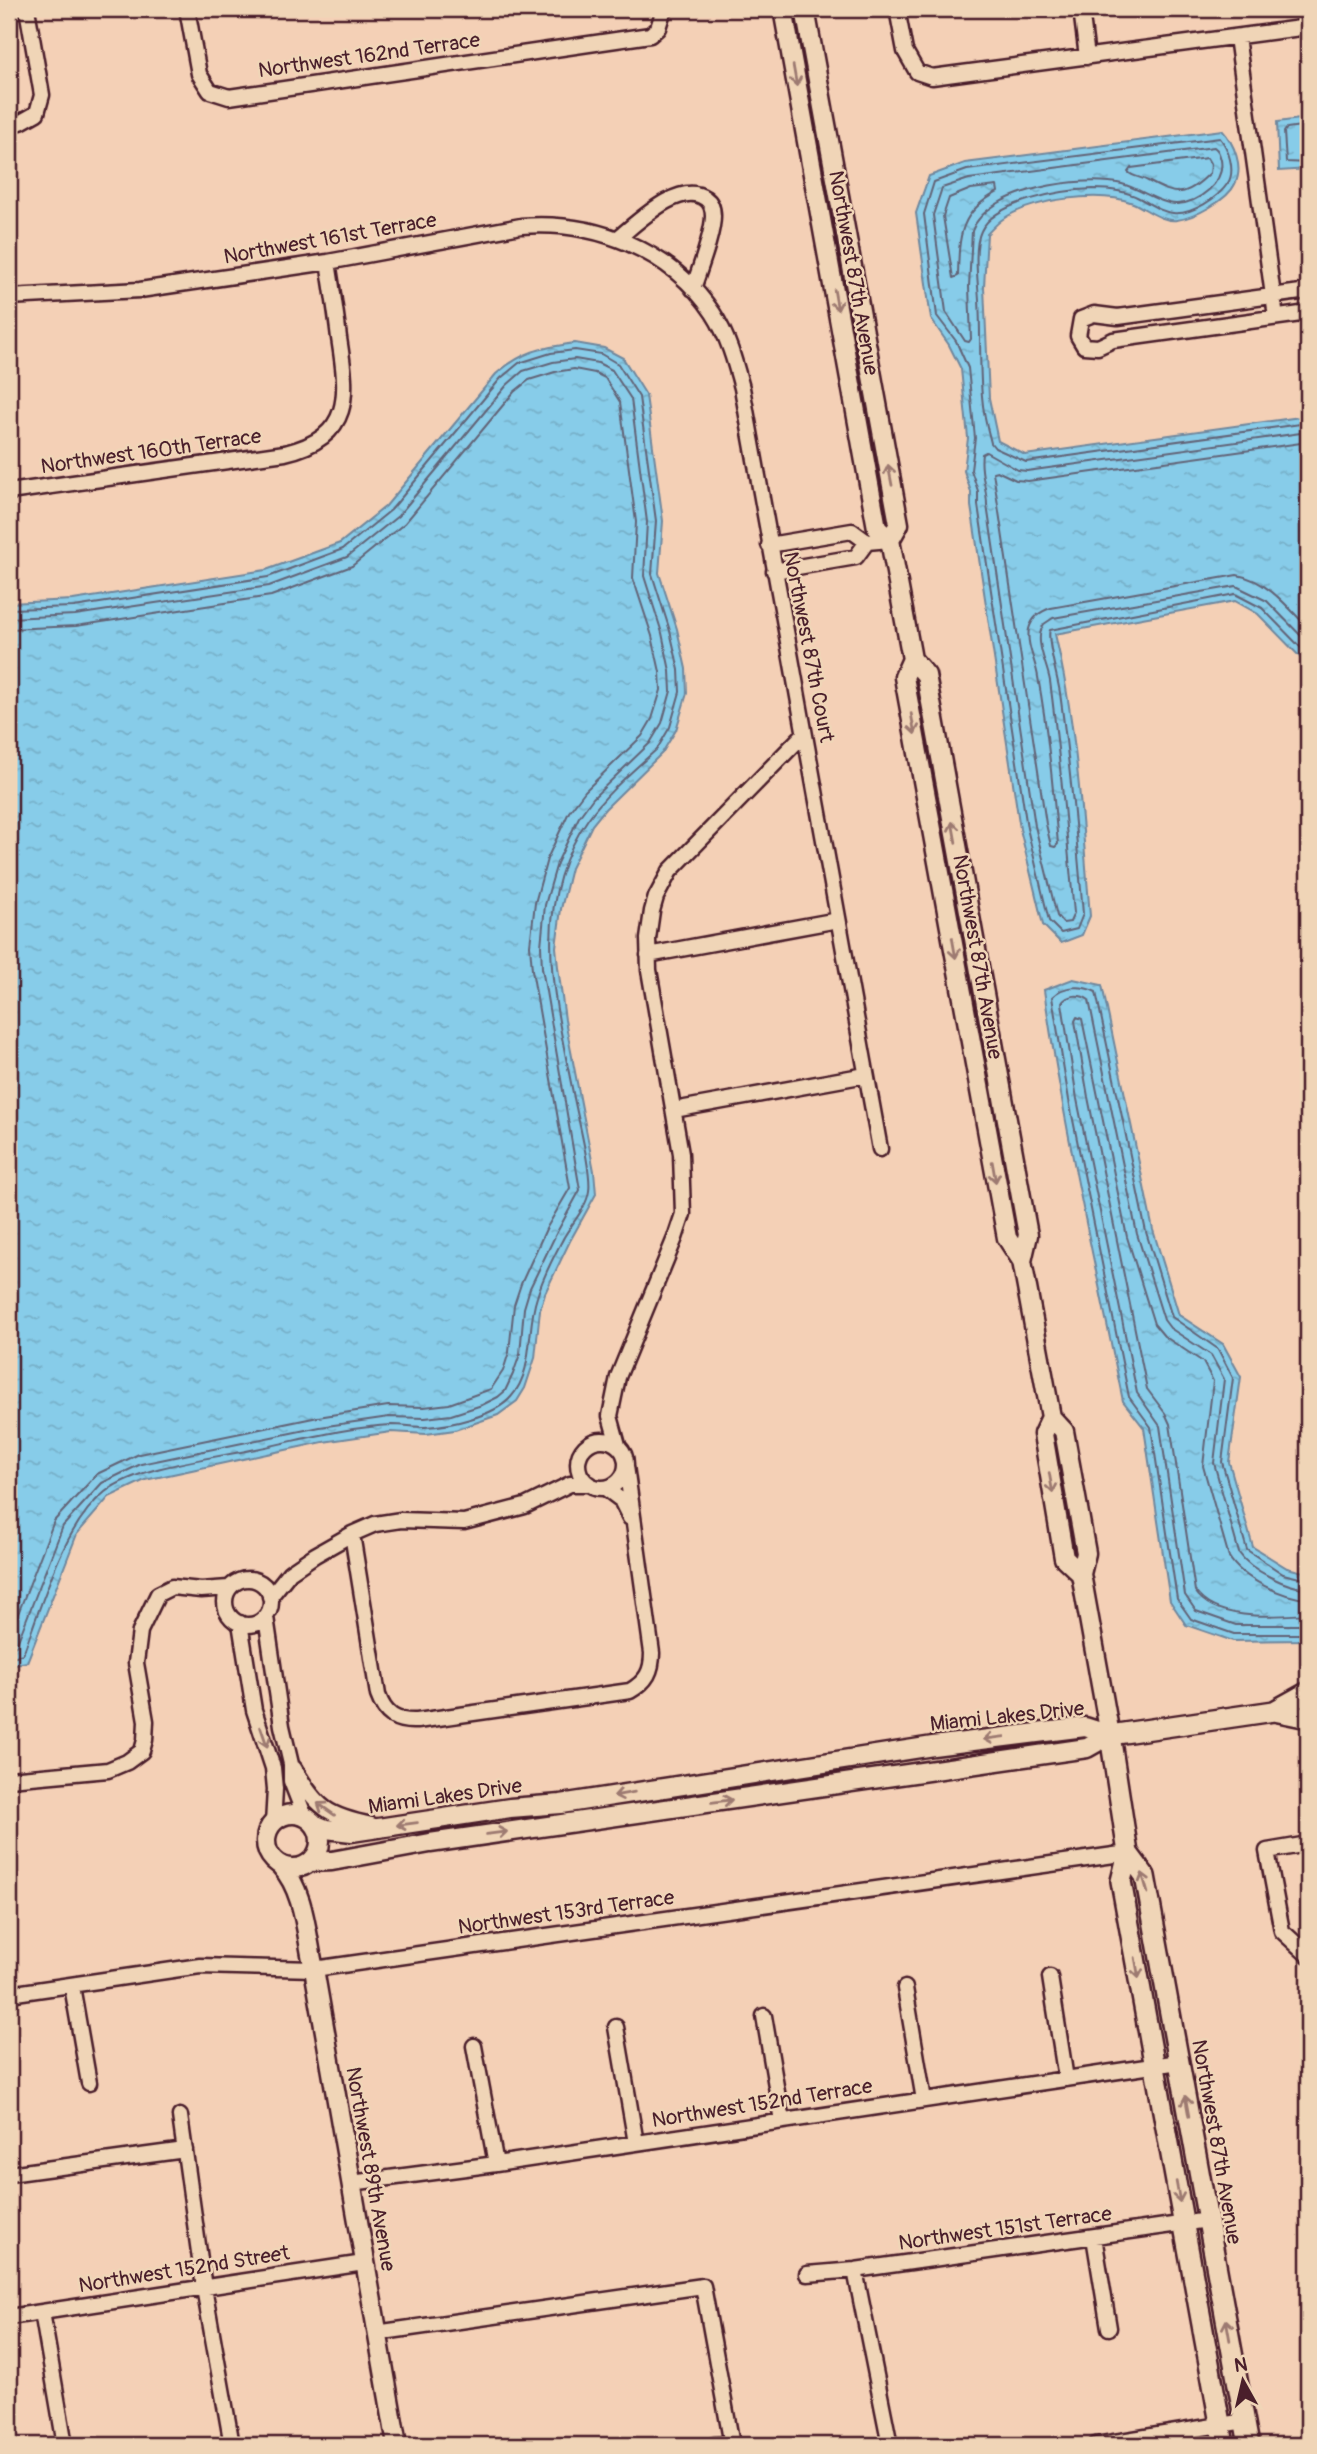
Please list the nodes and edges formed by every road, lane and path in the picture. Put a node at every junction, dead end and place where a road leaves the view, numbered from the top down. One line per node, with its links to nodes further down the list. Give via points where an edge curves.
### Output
1 (27, 9): 11 (street, via 42,95 37,113)
2 (187, 9): 3 (street, Northwest 162nd Terrace, via 200,74 210,91 229,97 650,35 658,28)
3 (664, 9)
4 (783, 9): 23 (street, Northwest 87th Avenue, one-way to 23, via 877,528)
5 (805, 9): 23 (street, Northwest 87th Avenue, one-way to 5, via 899,524)
6 (897, 9): 10 (street, via 905,51 917,72 932,77)
7 (1081, 9): 10 (street)
8 (1308, 27): 9 (street)
9 (1237, 37): 10 (street); 17 (street)
10 (1087, 57)
11 (9, 123)
12 (618, 238): 13 (street, Northwest 161st Terrace); 14 (street, Northwest 161st Terrace, via 567,225 534,225); 15 (street, via 676,196 690,192 703,197 713,208 713,222)
13 (653, 255): 15 (street, Northwest 87th Court)
14 (328, 262): 18 (street, Northwest 161st Terrace, via 140,290); 21 (street, Northwest 160th Terrace, via 345,376 344,404 329,431 299,450)
15 (693, 289): 25 (street, Northwest 87th Court, via 713,313 737,368)
16 (1308, 291): 17 (street)
17 (1273, 295): 20 (street); 20 (street, via 1118,317 1094,314 1082,319 1078,336 1084,346 1098,347 1113,340)
18 (9, 297)
19 (1308, 313): 20 (street)
20 (1276, 317)
21 (9, 492)
22 (804, 539): 24 (street, via 852,531); 25 (street); 26 (street)
23 (890, 540): 24 (street); 55 (street, Northwest 87th Avenue, via 912,659 926,675 1028,1235 1022,1261 1051,1417 1064,1431 1086,1553 1081,1574)
24 (867, 542): 26 (street, via 856,558)
25 (769, 545): 27 (street, Northwest 87th Court)
26 (808, 566): 27 (street)
27 (774, 571): 28 (street, Northwest 87th Court)
28 (804, 734): 29 (street, Northwest 87th Court); 30 (street, via 670,871 649,922)
29 (838, 920): 30 (street); 31 (street, Northwest 87th Court)
30 (649, 954): 32 (street)
31 (866, 1075): 32 (street); 33 (street, Northwest 87th Court)
32 (674, 1110): 34 (street, via 683,1214 621,1367)
33 (880, 1149)
34 (610, 1416): 35 (street); 36 (street)
35 (594, 1441): 36 (street); 37 (street)
36 (618, 1445): 38 (street)
37 (579, 1457): 39 (street, via 580,1473); 41 (street)
38 (626, 1466): 40 (street, via 619,1481); 42 (street)
39 (590, 1485): 40 (street); 41 (street, via 570,1484)
40 (605, 1488): 42 (street, via 621,1500)
41 (559, 1489): 43 (street, via 525,1506 464,1522 401,1520)
42 (632, 1522): 43 (street, via 652,1653 650,1673 639,1686 630,1691 417,1721 391,1717 382,1707)
43 (352, 1534): 44 (street)
44 (290, 1572): 45 (street); 48 (street)
45 (260, 1582): 46 (street, via 244,1579); 48 (street)
46 (229, 1588): 47 (street); 49 (street)
47 (201, 1590): 49 (street); 57 (street, via 181,1587 158,1594 140,1631 136,1663 146,1721 142,1751 108,1770)
48 (270, 1597): 50 (street)
49 (226, 1608): 51 (street)
50 (266, 1617): 51 (street, via 252,1625); 56 (street)
51 (240, 1623): 59 (street, one-way to 59, via 254,1710 273,1768)
52 (1308, 1692): 53 (main road)
53 (1274, 1711): 54 (main road); 55 (main road)
54 (1308, 1718)
55 (1110, 1735): 60 (street, Miami Lakes Drive, one-way to 60, via 1077,1728); 62 (main road, Northwest 87th Avenue); 63 (street, Miami Lakes Drive, one-way to 55, via 1087,1748)
56 (291, 1764): 58 (street, via 291,1781); 60 (street, one-way to 56, via 331,1813 308,1792)
57 (9, 1779)
58 (309, 1821): 59 (street, via 298,1815 285,1816); 60 (street, Miami Lakes Drive, via 326,1829 352,1832); 63 (street, via 320,1840)
59 (273, 1824): 64 (street, via 267,1847)
60 (381, 1827)
61 (1308, 1844): 66 (street, via 1268,1851 1282,1931)
62 (1128, 1853): 67 (street, Northwest 153rd Terrace); 75 (main road, Northwest 87th Avenue, one-way to 62, via 1145,1876); 76 (main road, Northwest 87th Avenue, one-way to 76, via 1121,1881)
63 (308, 1864): 64 (street); 65 (street, Northwest 89th Avenue)
64 (281, 1866): 65 (street, Northwest 89th Avenue)
65 (300, 1900): 67 (street, Northwest 89th Avenue)
66 (1308, 1955)
67 (314, 1969): 69 (street, Northwest 153rd Terrace, via 200,1966); 86 (street, Northwest 89th Avenue)
68 (1050, 1977): 77 (street)
69 (72, 1986): 71 (street, Northwest 153rd Terrace); 78 (street)
70 (905, 1988): 79 (street)
71 (9, 1994)
72 (764, 2016): 81 (street)
73 (616, 2027): 82 (street)
74 (474, 2046): 84 (street)
75 (1179, 2062): 76 (street, Northwest 152nd Terrace); 87 (main road, Northwest 87th Avenue, one-way to 75)
76 (1155, 2066): 77 (street, Northwest 152nd Terrace); 88 (main road, Northwest 87th Avenue, one-way to 88)
77 (1066, 2078): 79 (street, Northwest 152nd Terrace)
78 (89, 2083)
79 (924, 2100): 81 (street, Northwest 152nd Terrace)
80 (180, 2116): 83 (street)
81 (782, 2121): 82 (street, Northwest 152nd Terrace)
82 (636, 2143): 84 (street, Northwest 152nd Terrace)
83 (185, 2150): 85 (street); 93 (street)
84 (496, 2164): 86 (street, Northwest 152nd Terrace)
85 (9, 2174)
86 (351, 2183): 90 (street, Northwest 89th Avenue)
87 (1208, 2220): 88 (street, Northwest 151st Terrace); 98 (main road, Northwest 87th Avenue, one-way to 87)
88 (1184, 2224): 89 (street, Northwest 151st Terrace); 99 (main road, Northwest 87th Avenue)
89 (1094, 2237): 91 (street, Northwest 151st Terrace); 96 (street)
90 (365, 2263): 93 (street, Northwest 152nd Street); 97 (street, Northwest 89th Avenue)
91 (855, 2270): 92 (street, Northwest 151st Terrace); 105 (street)
92 (807, 2274)
93 (204, 2288): 94 (street, Northwest 152nd Street); 102 (street)
94 (42, 2312): 95 (street, Northwest 152nd Street); 101 (street)
95 (9, 2317)
96 (1109, 2328)
97 (376, 2333): 100 (street, via 703,2286); 103 (street, Northwest 89th Avenue)
98 (1245, 2421): 99 (street); 108 (main road, Northwest 87th Avenue)
99 (1220, 2425): 106 (street); 107 (main road, Northwest 87th Avenue)
100 (732, 2444): 104 (street)
101 (65, 2445)
102 (232, 2445)
103 (397, 2445)
104 (714, 2445)
105 (890, 2445)
106 (1096, 2445)
107 (1224, 2445)
108 (1249, 2445)

